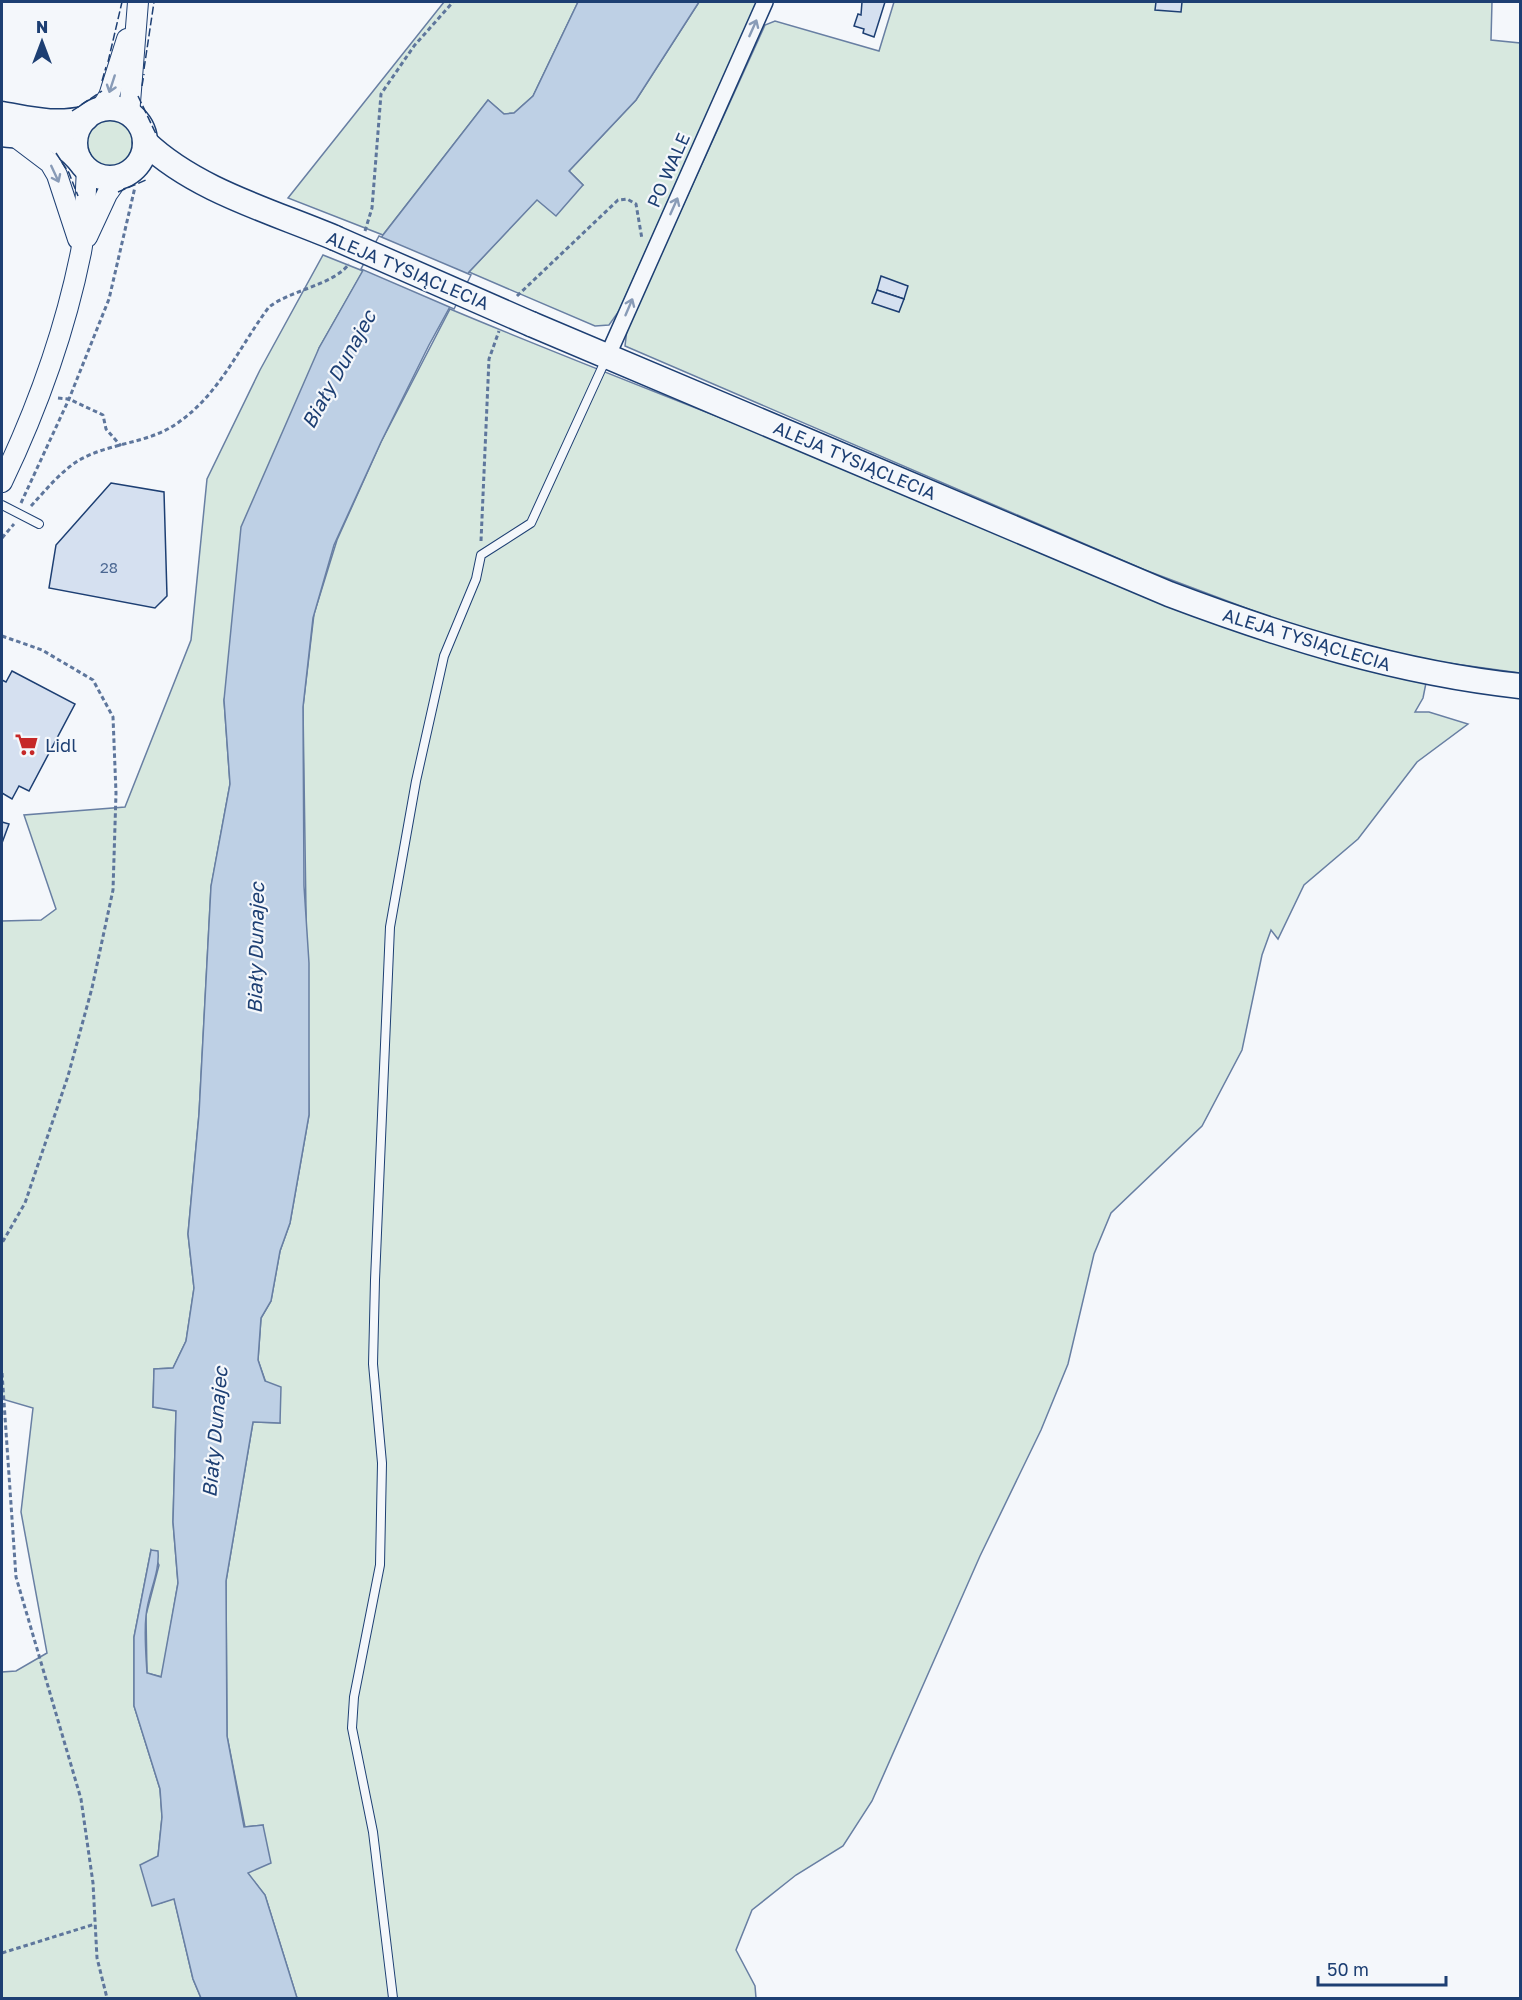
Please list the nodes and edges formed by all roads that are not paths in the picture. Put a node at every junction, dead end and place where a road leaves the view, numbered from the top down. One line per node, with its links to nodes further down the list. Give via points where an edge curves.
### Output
1 (765, 2): 12 (street, PO WALE, one-way to 1)
2 (136, 9): 4 (street, one-way to 4, via 109,96); 5 (street)
3 (2, 114): 4 (main road, via 67,123)
4 (93, 114): 5 (main road, via 118,110); 8 (main road, via 77,132 75,144)
5 (129, 115): 7 (main road, via 139,123)
6 (7, 135): 8 (main road, via 36,135 62,142); 11 (street, one-way to 11, via 34,149 53,169)
7 (145, 142): 9 (main road); 10 (main road, ALEJA TYSIĄCLECIA)
8 (83, 165): 9 (main road, via 99,177); 11 (street)
9 (130, 177): 10 (main road, ALEJA TYSIĄCLECIA); 11 (street, via 107,194)
10 (206, 184): 12 (main road, ALEJA TYSIĄCLECIA, bridge)
11 (81, 250): 13 (street, via 55,352)
12 (608, 355): 16 (main road, ALEJA TYSIĄCLECIA, via 1236,620 1404,667); 17 (lane, via 531,523 481,555 476,579 452,630 416,781 390,927 375,1280 374,1364 382,1463 380,1565 354,1697 352,1728 373,1832)
13 (2, 482)
14 (2, 505): 15 (lane)
15 (39, 524)
16 (1521, 686)
17 (393, 1998)

